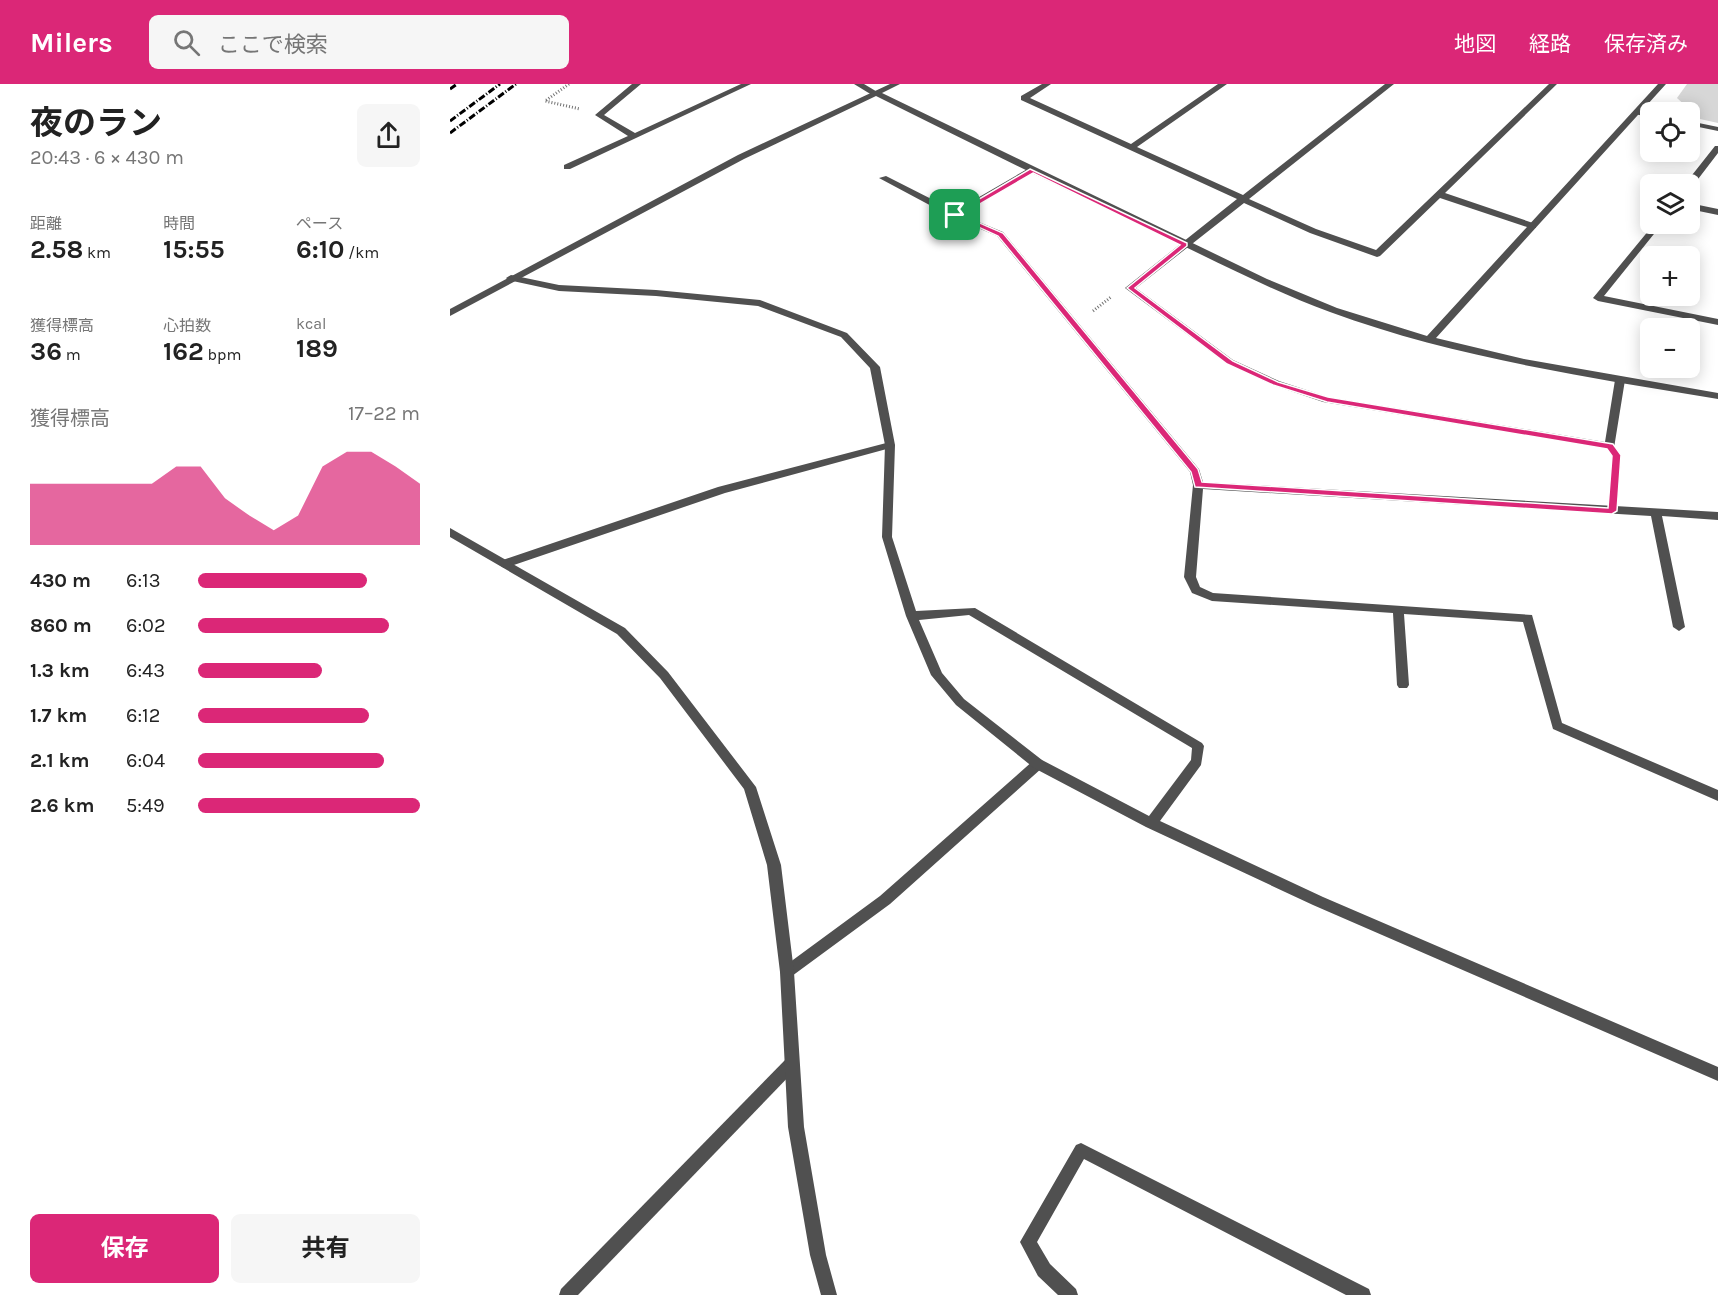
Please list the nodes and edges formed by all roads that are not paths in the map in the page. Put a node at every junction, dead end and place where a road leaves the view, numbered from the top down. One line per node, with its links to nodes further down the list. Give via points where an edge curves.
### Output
1 (637, 84): 15 (street, via 599,115)
2 (747, 84): 15 (street)
3 (858, 84): 10 (street)
4 (896, 84): 10 (street)
5 (1047, 84): 16 (street, via 1023,98)
6 (1223, 84): 16 (street)
7 (1390, 84): 23 (street)
8 (1553, 84): 22 (street)
9 (1662, 84): 11 (street)
10 (875, 93): 19 (street); 30 (street, via 741,157)
11 (1637, 112): 12 (street); 27 (street)
12 (1640, 113)
13 (1700, 125): 14 (street)
14 (1718, 129)
15 (633, 135): 18 (street)
16 (1132, 147): 23 (street)
17 (1718, 148): 20 (street)
18 (567, 166)
19 (1032, 170): 26 (street); 29 (street)
20 (1697, 174)
21 (883, 178): 26 (street)
22 (1438, 194): 23 (street, via 1377,254); 27 (street)
23 (1245, 200): 29 (street)
24 (1700, 208): 25 (street)
25 (1718, 212)
26 (955, 215): 37 (street, via 1000,234 1195,471)
27 (1533, 226): 33 (street)
28 (1650, 234): 32 (street, via 1598,298)
29 (1185, 245): 33 (street, via 1335,310); 34 (street, via 1130,288 1230,363 1276,384 1327,400 1610,446)
30 (511, 278): 31 (street); 36 (street, via 559,288 760,303 844,335 875,367)
31 (450, 313)
32 (1718, 322)
33 (1430, 339): 34 (street)
34 (1620, 380): 35 (street)
35 (1718, 396)
36 (890, 445): 41 (street, via 722,490); 43 (street, via 887,537)
37 (1198, 485): 38 (street); 42 (street, via 1190,577 1196,590 1212,597)
38 (1656, 514): 39 (street); 44 (street)
39 (1718, 516)
40 (450, 532): 41 (street)
41 (504, 564): 49 (street, via 621,631 664,675 750,787 774,865)
42 (1398, 609): 45 (street); 47 (street, via 1528,618 1557,726)
43 (912, 616): 46 (street, via 938,675 960,702); 48 (street, via 971,611 1198,747 1197,761)
44 (1679, 627)
45 (1403, 685)
46 (1038, 764): 48 (street); 49 (street, via 885,900)
47 (1718, 796)
48 (1150, 823): 51 (street, via 1318,901)
49 (787, 972): 50 (street)
50 (792, 1063): 52 (street); 53 (street, via 796,1127 818,1255)
51 (1718, 1074)
52 (567, 1295)
53 (829, 1295)
54 (1070, 1295): 55 (street, via 1044,1270 1028,1242 1081,1150)
55 (1363, 1295)

